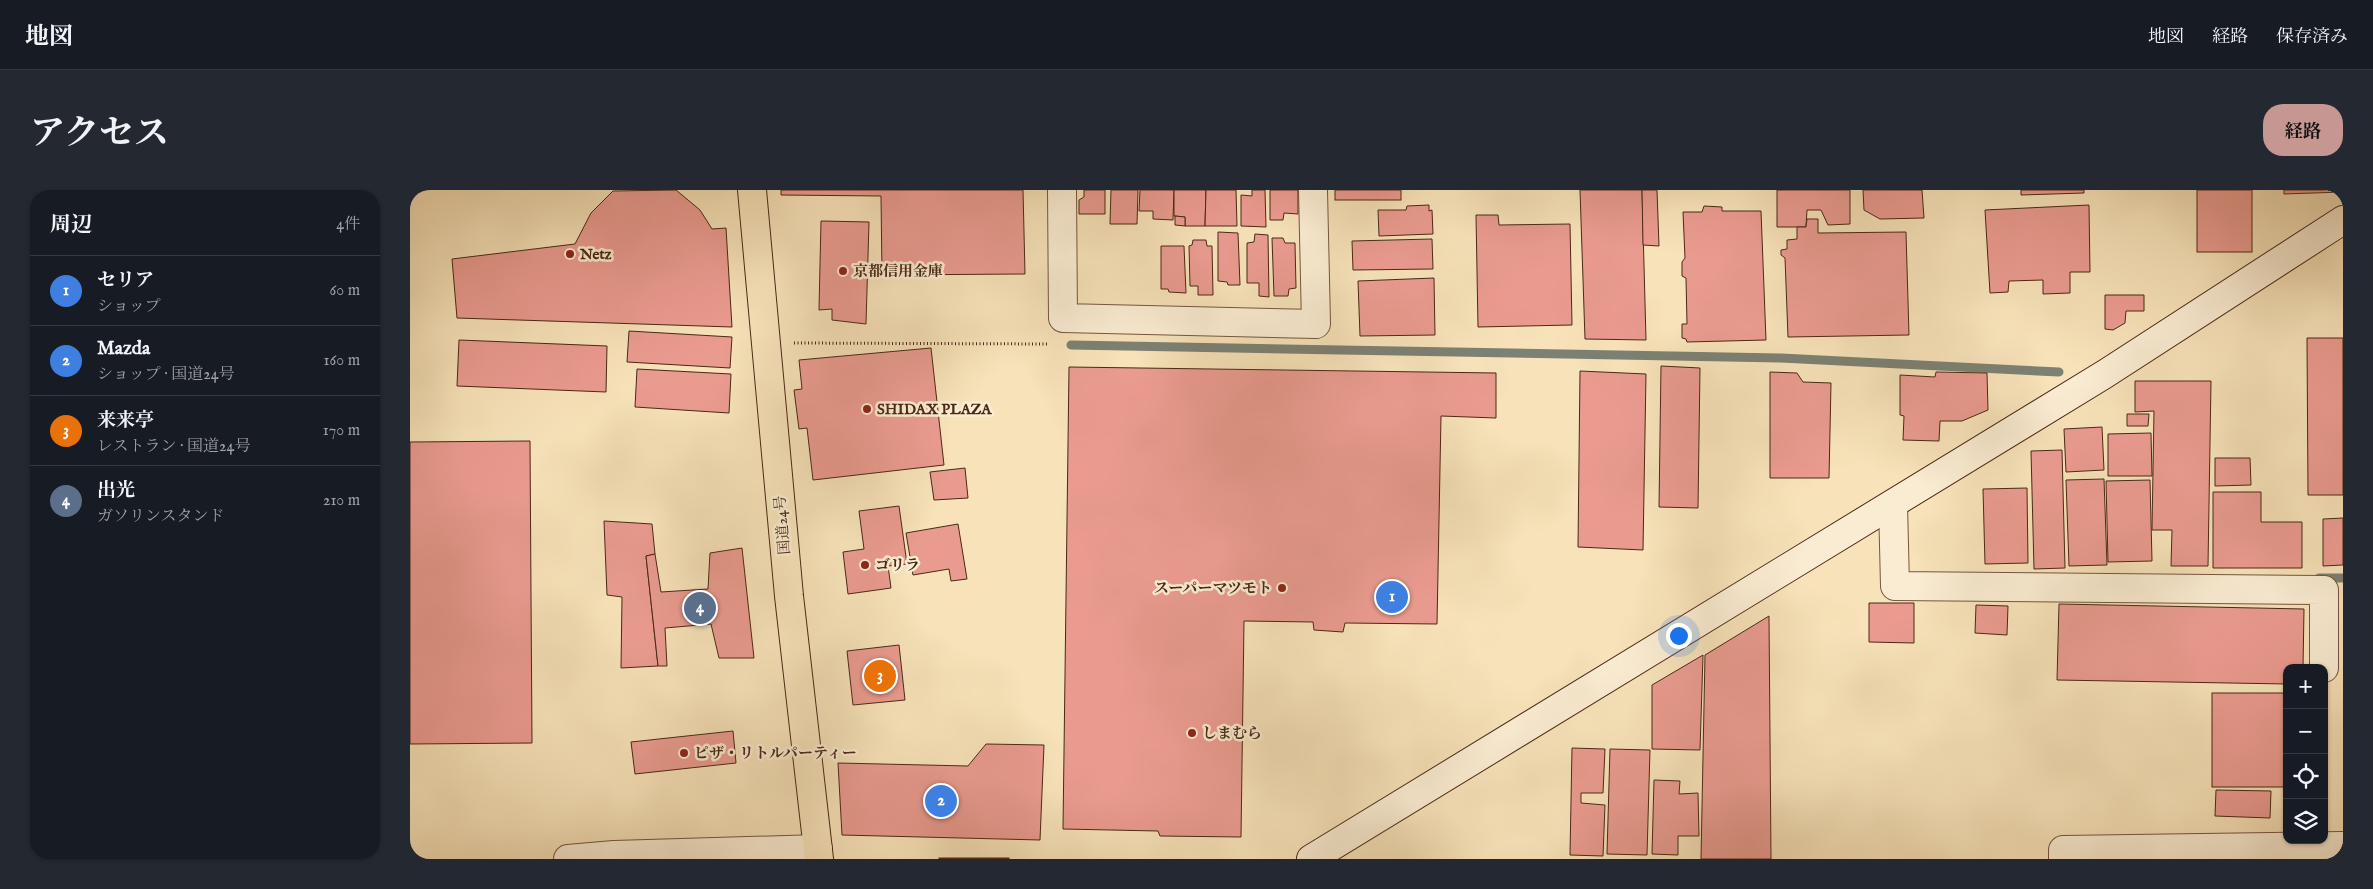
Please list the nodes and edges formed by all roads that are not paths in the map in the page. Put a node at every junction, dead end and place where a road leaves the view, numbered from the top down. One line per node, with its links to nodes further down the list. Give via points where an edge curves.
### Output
1 (752, 190): 8 (highway, 国道24号, via 788,586)
2 (1062, 190): 3 (street, via 1063,318 1316,324)
3 (1313, 190)
4 (2343, 220): 5 (street, via 2105,374)
5 (1894, 504): 6 (street, via 1895,586 2324,590); 10 (street)
6 (2324, 664)
7 (2330, 844): 11 (street, via 2063,850)
8 (818, 854): 9 (street, via 614,855)
9 (568, 859)
10 (1311, 859)
11 (2063, 859)

